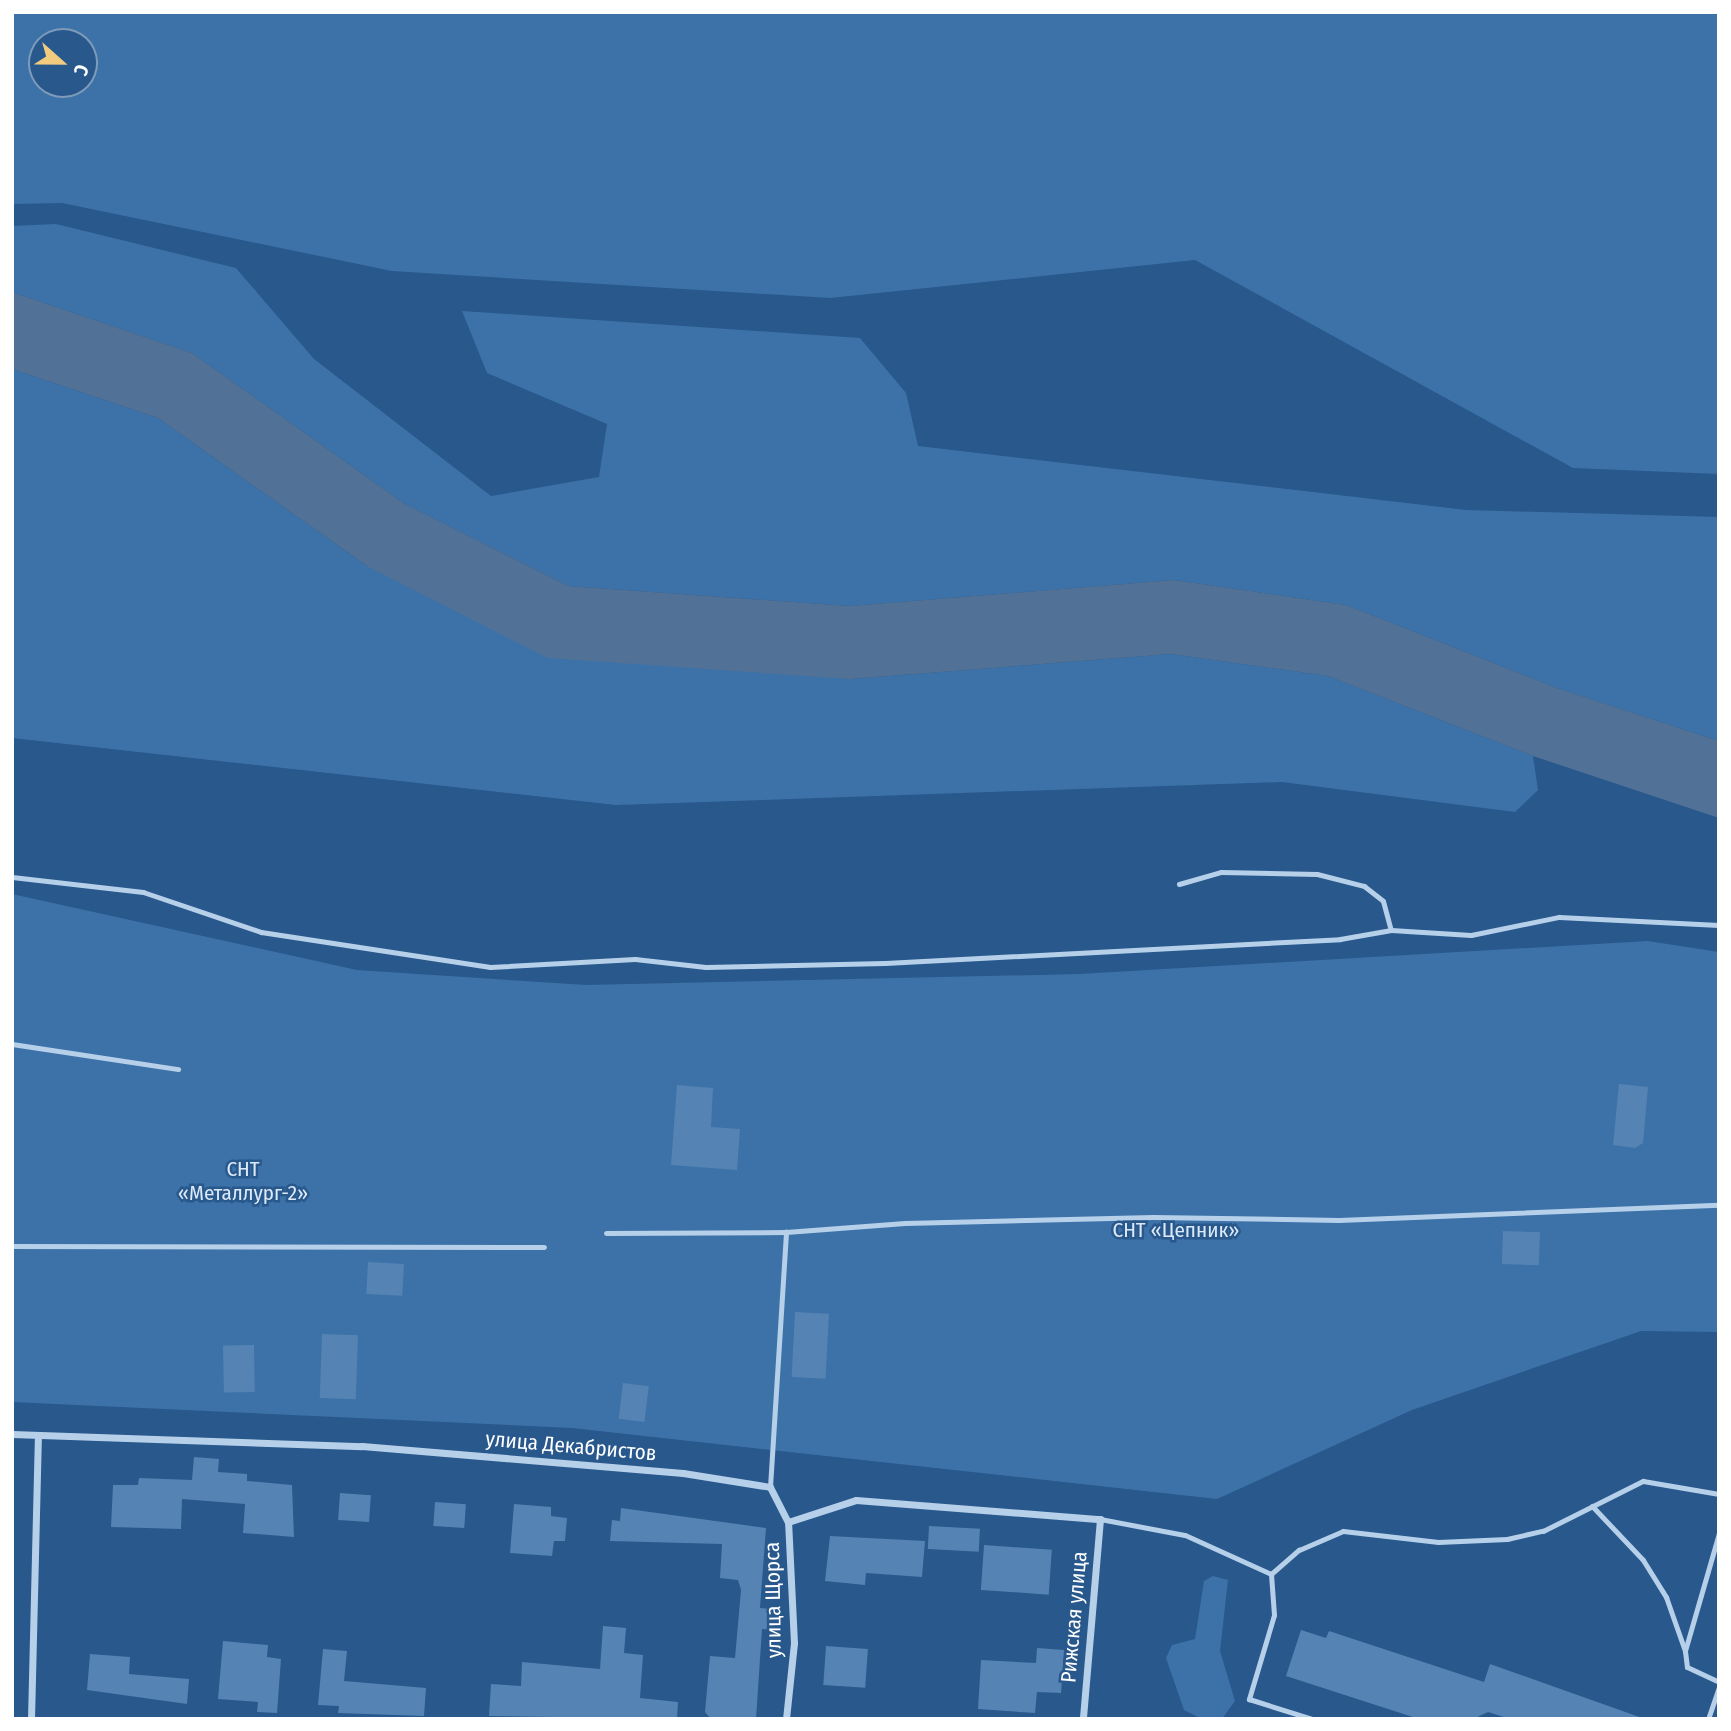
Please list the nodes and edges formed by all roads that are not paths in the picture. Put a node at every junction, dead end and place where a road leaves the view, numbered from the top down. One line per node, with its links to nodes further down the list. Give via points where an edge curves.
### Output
1 (12, 877): 4 (lane, via 143,892 261,932 490,967 635,959 706,967 885,963)
2 (1179, 884): 4 (lane, via 1221,872 1317,874 1364,886 1383,901)
3 (1719, 925): 4 (lane, via 1559,917 1471,935)
4 (1391, 930)
5 (12, 1044): 6 (lane)
6 (178, 1069)
7 (1719, 1205): 8 (lane, via 1339,1220 1153,1217 905,1223)
8 (786, 1232): 9 (lane); 14 (lane)
9 (606, 1233)
10 (12, 1246): 11 (lane)
11 (544, 1247)
12 (12, 1434): 13 (street, улица Декабристов)
13 (38, 1437): 14 (street, улица Декабристов, via 362,1446 683,1473); 24 (street)
14 (770, 1487): 18 (street)
15 (1719, 1494): 16 (lane, via 1643,1481)
16 (1592, 1506): 20 (lane, via 1543,1531 1507,1539 1438,1542 1343,1531 1299,1550); 21 (lane, via 1643,1560 1666,1597)
17 (1100, 1519): 18 (street, via 856,1500); 20 (lane, via 1185,1535); 26 (street, Рижская улица)
18 (788, 1522): 25 (street, улица Щорса, via 794,1643)
19 (1719, 1533): 21 (lane)
20 (1271, 1574): 27 (lane, via 1274,1615 1249,1699)
21 (1685, 1651): 22 (lane, via 1687,1667)
22 (1719, 1682)
23 (1719, 1688): 28 (lane)
24 (32, 1719)
25 (786, 1719)
26 (1083, 1719)
27 (1312, 1719)
28 (1709, 1719)

